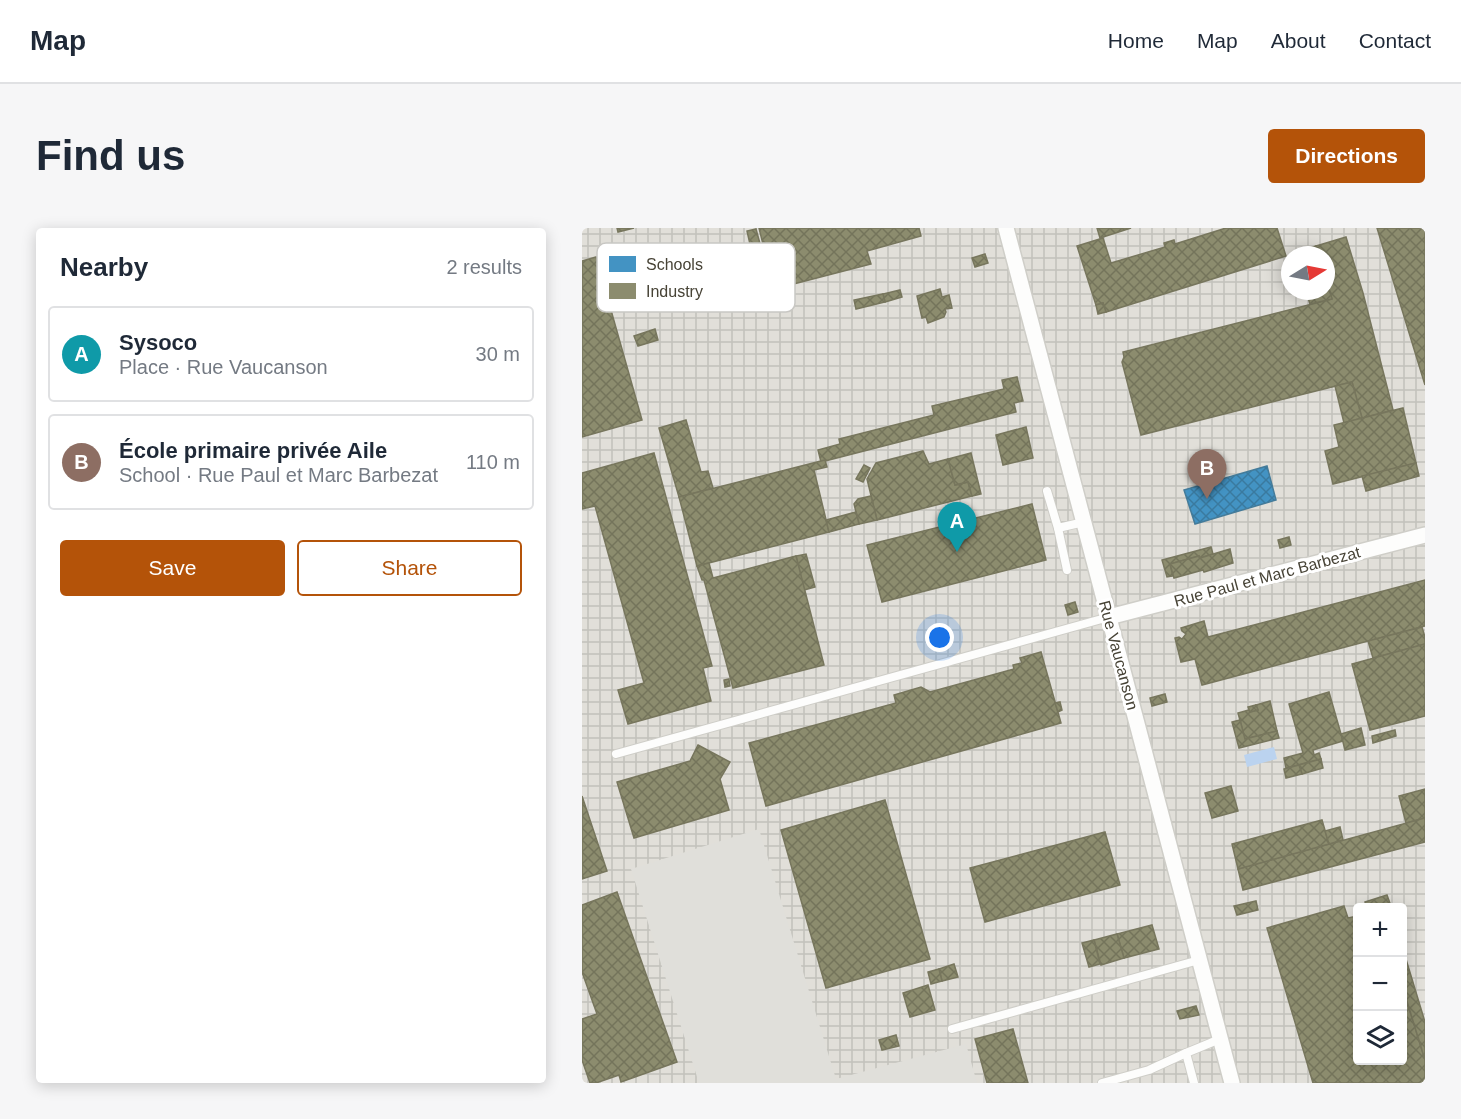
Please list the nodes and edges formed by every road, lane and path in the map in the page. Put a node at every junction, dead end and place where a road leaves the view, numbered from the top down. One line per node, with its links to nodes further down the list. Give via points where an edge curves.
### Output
1 (1006, 228): 3 (street, Rue Vaucanson)
2 (1047, 491): 4 (lane)
3 (1083, 522): 4 (lane); 7 (street, Rue Vaucanson)
4 (1058, 528): 6 (lane)
5 (1425, 535): 7 (street, Rue Paul et Marc Barbezat)
6 (1067, 570)
7 (1109, 617): 8 (lane); 9 (street, Rue Vaucanson)
8 (616, 754)
9 (1199, 960): 10 (lane); 11 (street, Rue Vaucanson)
10 (952, 1029)
11 (1220, 1039): 12 (lane); 15 (street, Rue Vaucanson)
12 (1186, 1053): 13 (lane, via 1149,1070); 14 (lane)
13 (1102, 1083)
14 (1194, 1083)
15 (1232, 1083)

